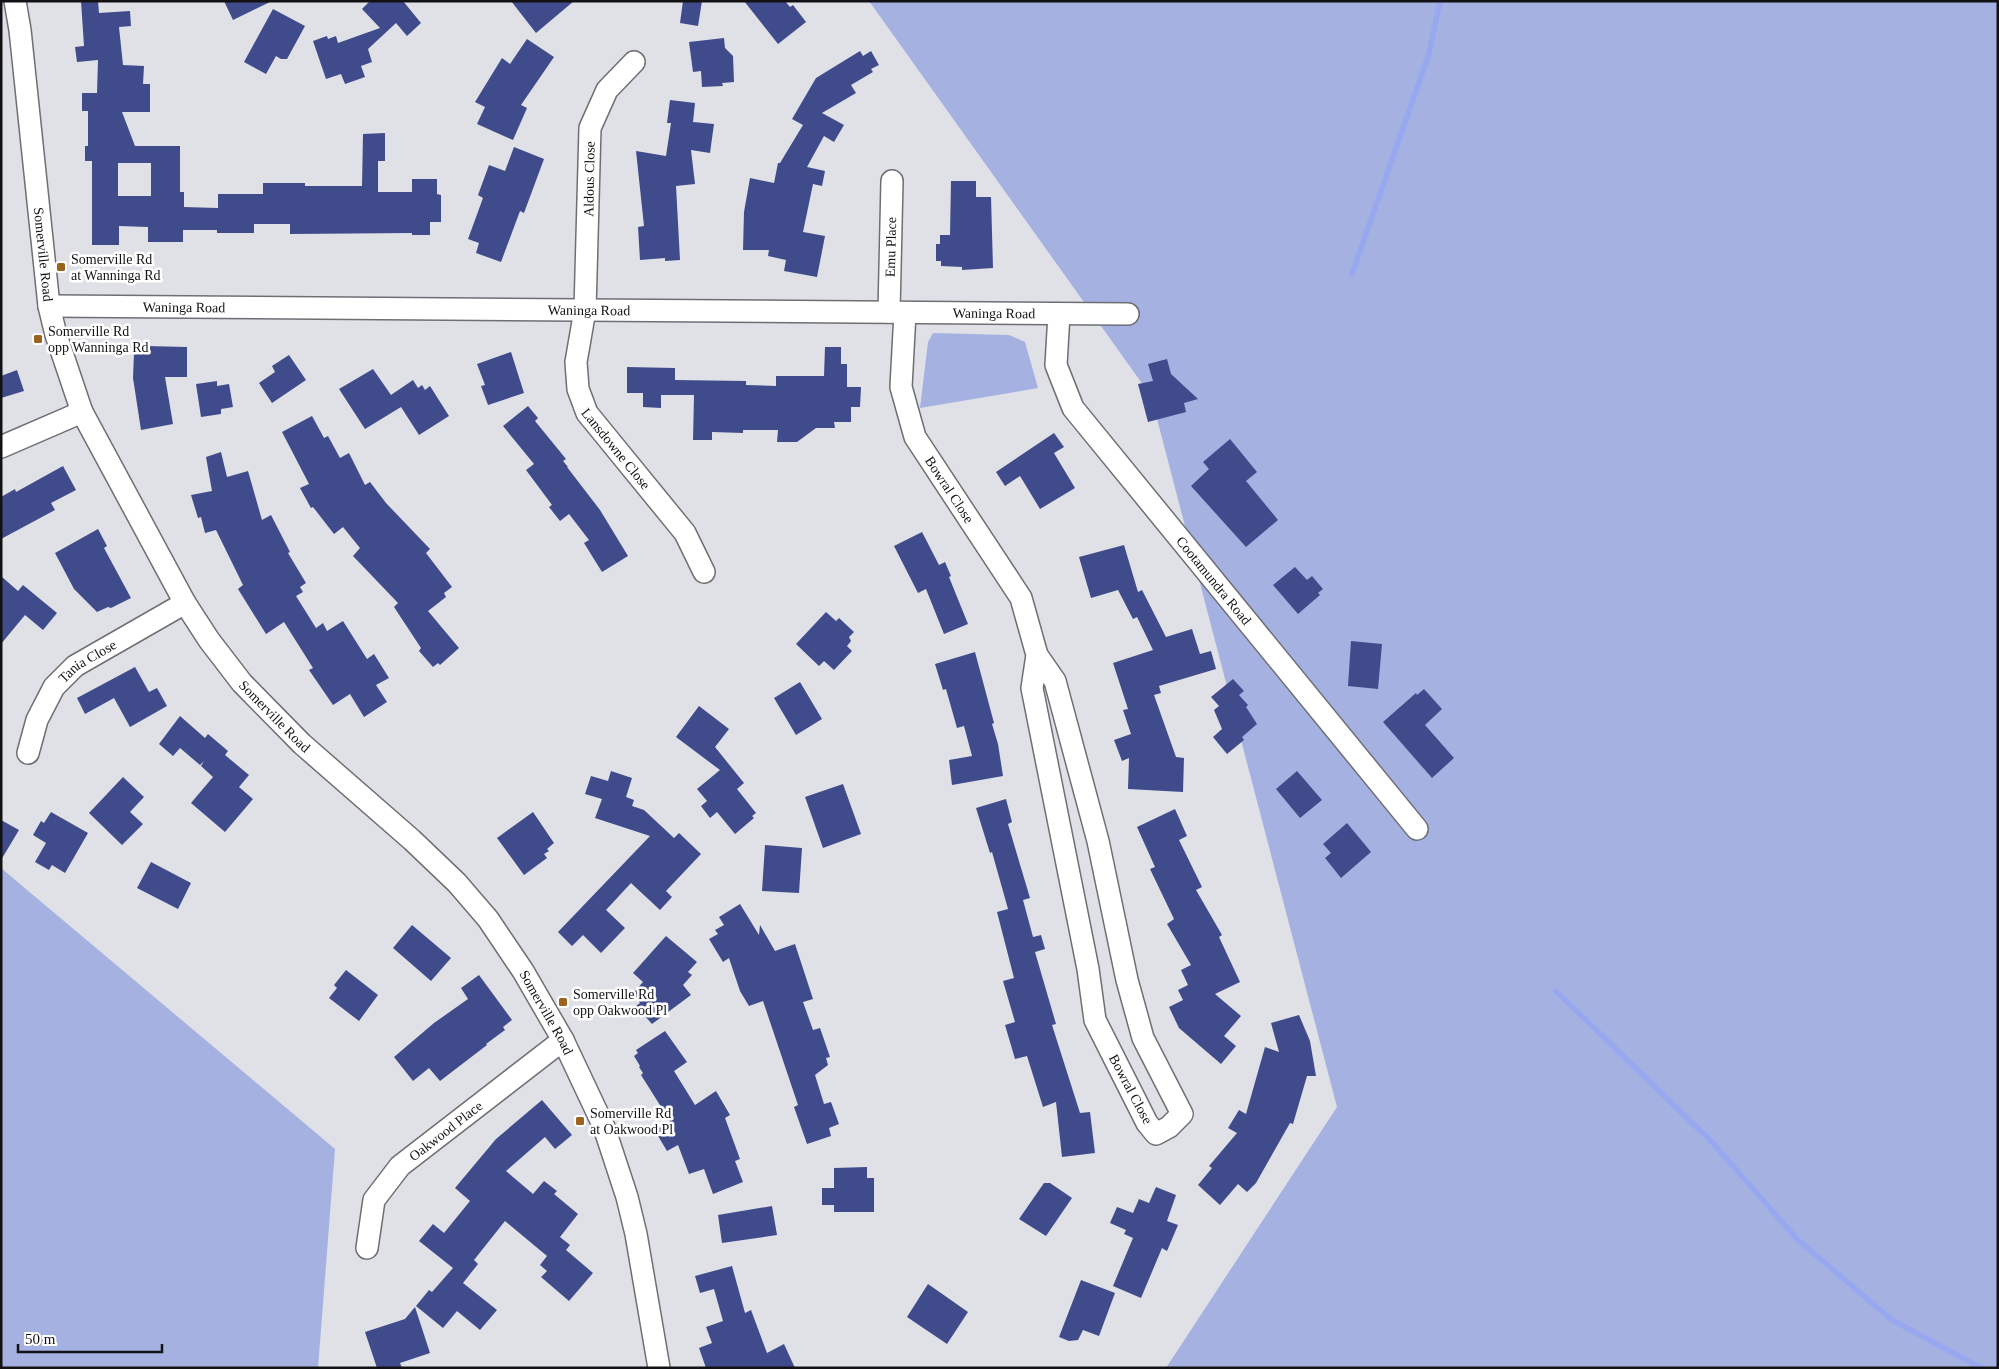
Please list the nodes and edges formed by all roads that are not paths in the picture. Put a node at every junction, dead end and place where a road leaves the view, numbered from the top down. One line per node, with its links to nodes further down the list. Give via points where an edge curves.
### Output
1 (15, 1): 4 (street, Somerville Road)
2 (634, 62): 5 (street, Aldous Close, via 607,90 590,128)
3 (892, 181): 6 (street, Emu Place)
4 (49, 306): 5 (street, Waninga Road); 9 (street, Somerville Road)
5 (586, 310): 6 (street, Waninga Road); 11 (street, Lansdowne Close, via 576,362 578,389 587,412 685,533)
6 (897, 312): 7 (street, Waninga Road); 13 (street, Bowral Close, via 901,387 915,437 1021,598)
7 (1059, 314): 8 (street, Waninga Road); 15 (street, Cootamundra Road, via 1056,364 1074,408)
8 (1128, 314)
9 (82, 412): 10 (street); 12 (street, Somerville Road)
10 (1, 447)
11 (704, 572)
12 (185, 603): 14 (street, Tania Close, via 75,666 54,687 37,720); 16 (street, Somerville Road, via 242,683 272,714 456,883 488,920 523,971)
13 (1036, 655): 13 (street, Bowral Close, via 1055,681 1098,841 1126,980 1143,1038 1182,1114 1156,1134 1147,1123 1095,1020 1088,969 1032,688)
14 (28, 753)
15 (1417, 829)
16 (563, 1040): 17 (street, Oakwood Place, via 400,1166 374,1200); 18 (street, Somerville Road, via 604,1127 627,1197)
17 (367, 1248)
18 (659, 1368)

